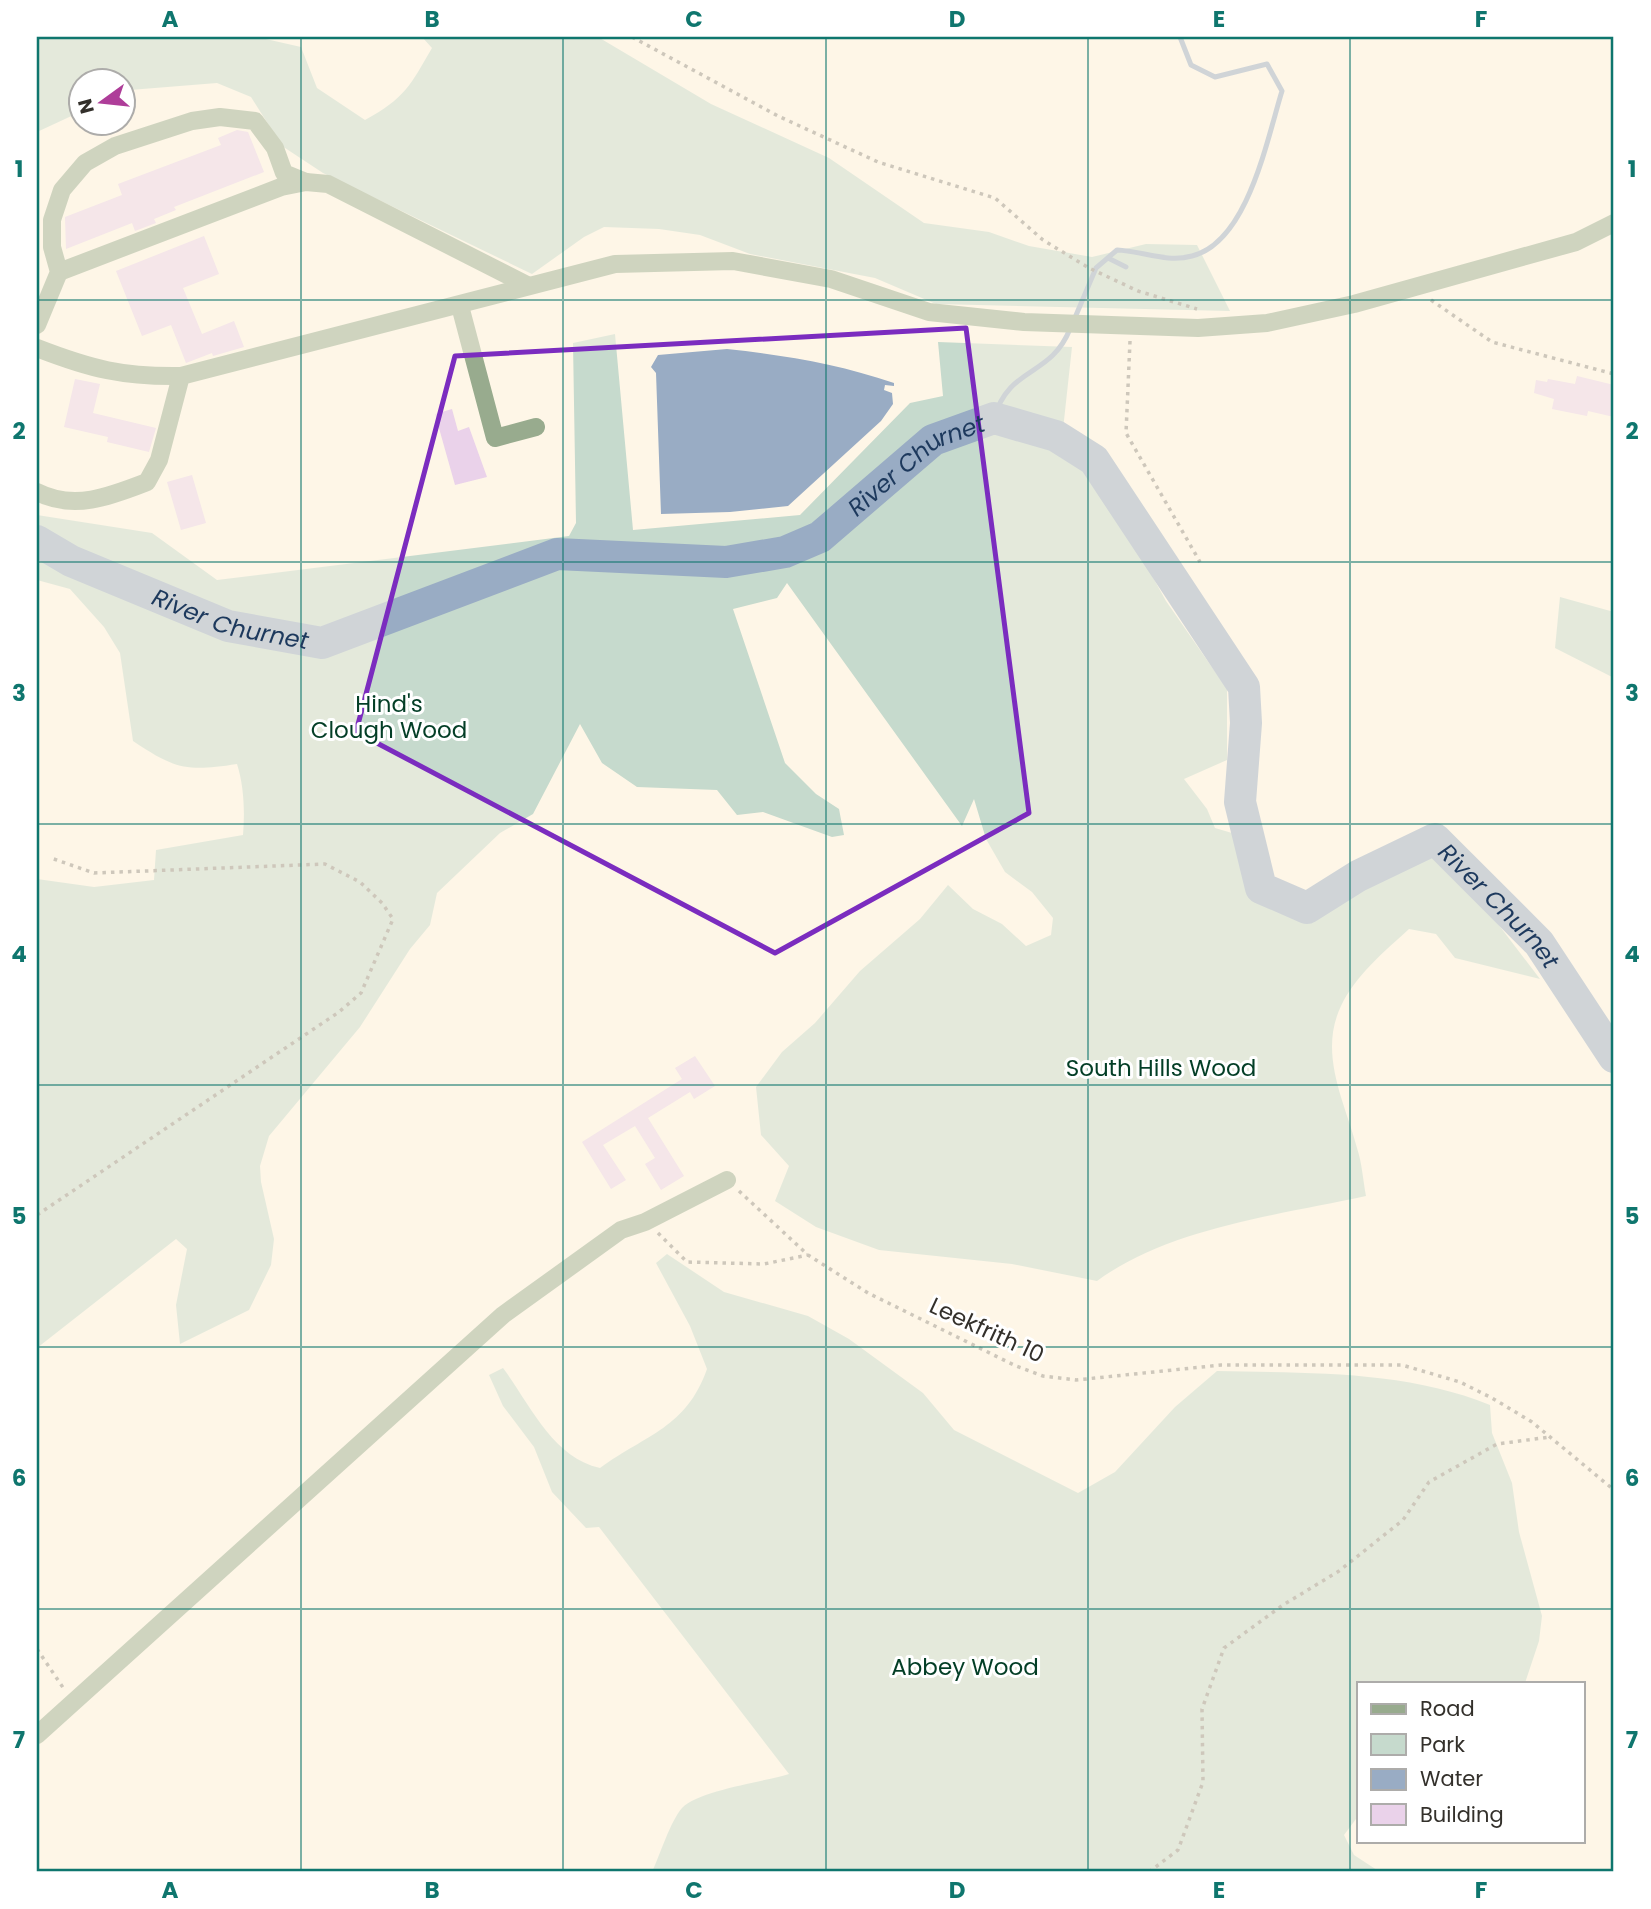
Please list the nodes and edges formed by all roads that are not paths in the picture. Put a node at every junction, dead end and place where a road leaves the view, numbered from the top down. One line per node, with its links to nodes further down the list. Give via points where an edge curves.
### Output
1 (306, 183): 3 (lane, via 281,187); 3 (lane, via 284,173 275,148 255,121 220,117 192,121 115,146 85,163 62,190 52,220 52,247); 4 (lane, via 328,184)
2 (1614, 223): 4 (lane, via 1576,242 1354,304 1267,323 1198,328 1024,322 929,312 831,279 733,261 615,264)
3 (59, 272): 6 (lane)
4 (527, 285): 5 (lane)
5 (460, 306): 8 (lane); 9 (lane, via 495,438)
6 (37, 325)
7 (37, 348): 8 (lane, via 135,377)
8 (181, 376): 10 (lane, via 159,460 147,482 86,502)
9 (536, 427)
10 (37, 492)
11 (727, 1180): 12 (lane, via 621,1230 503,1315)
12 (37, 1735)

